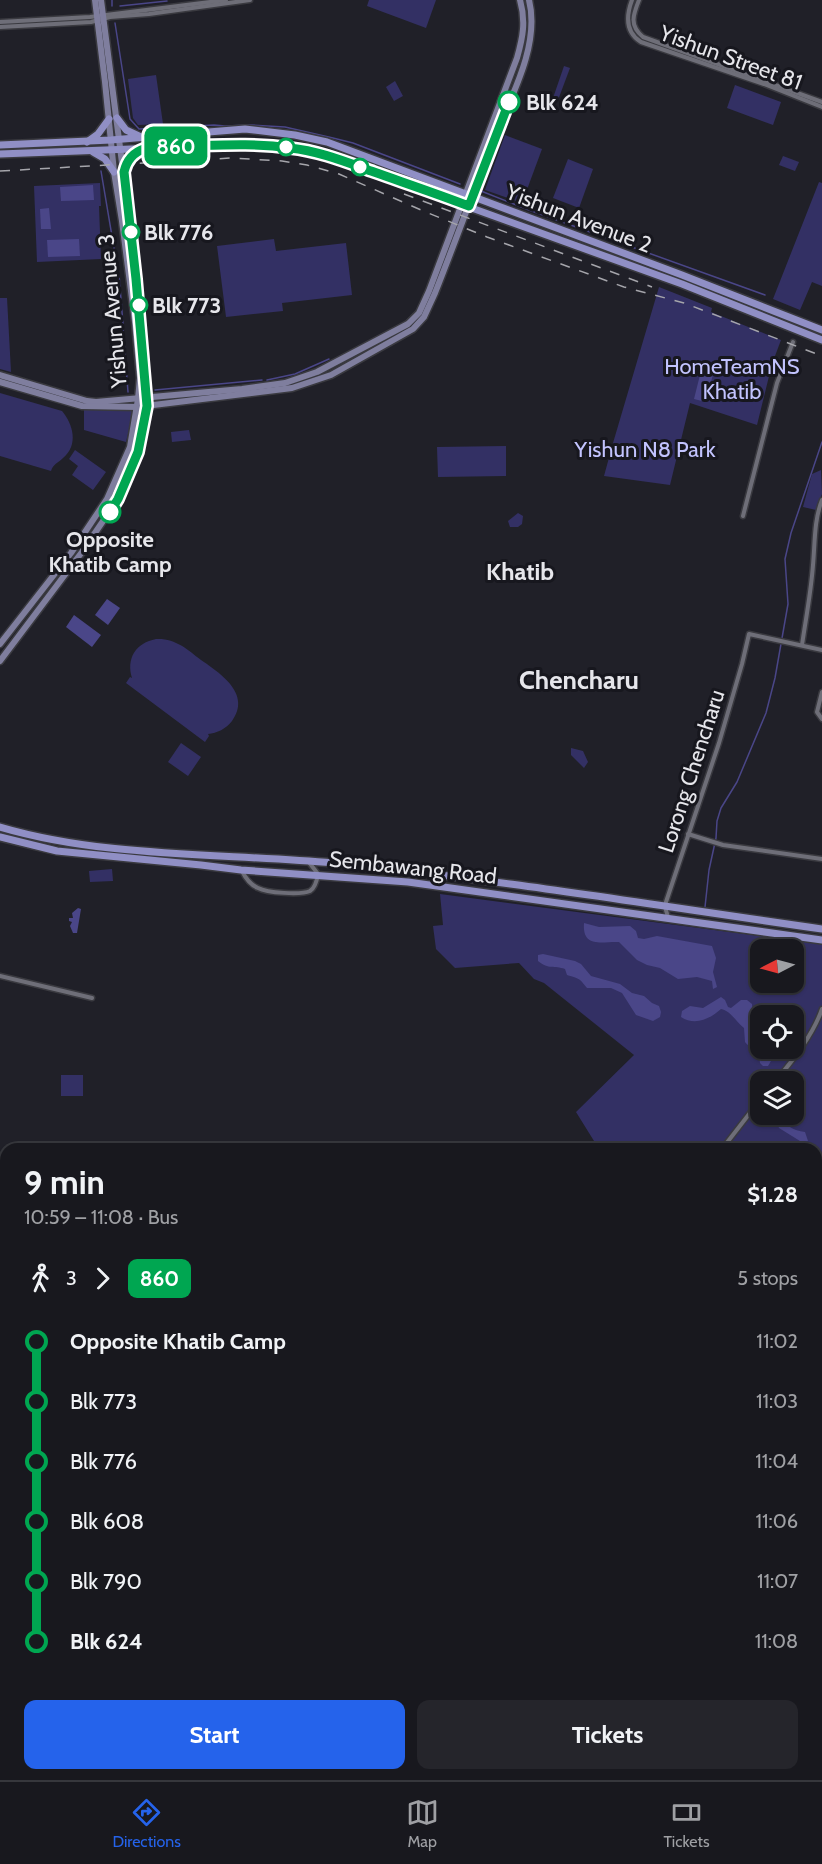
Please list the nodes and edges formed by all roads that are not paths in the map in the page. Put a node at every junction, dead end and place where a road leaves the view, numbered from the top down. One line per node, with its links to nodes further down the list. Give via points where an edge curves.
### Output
1 (95, 0): 9 (main road)
2 (101, 0): 9 (main road)
3 (226, 0): 9 (street)
4 (250, 0): 9 (street)
5 (520, 0): 24 (main road, via 524,15 521,43)
6 (529, 0): 24 (main road, via 532,27 525,58)
7 (632, 0): 11 (street, Yishun Street 81, via 628,27 641,42)
8 (639, 0): 11 (street, Yishun Street 81, via 633,20 643,37)
9 (107, 16): 10 (street, via 91,22); 12 (main road)
10 (0, 24)
11 (822, 104)
12 (113, 118): 13 (main road, via 126,130); 14 (main road); 15 (main road)
13 (143, 137): 14 (main road, Yishun Avenue 2); 24 (main road, Yishun Avenue 2, via 245,129 296,135 327,142)
14 (115, 140): 15 (main road, Yishun Avenue 2); 18 (main road, Yishun Avenue 3); 19 (main road, Yishun Avenue 3)
15 (87, 142): 16 (main road, Yishun Avenue 2)
16 (0, 145)
17 (142, 148): 19 (main road, Yishun Avenue 2); 23 (main road, via 129,159); 25 (main road, Yishun Avenue 2, via 236,144 290,148 325,155)
18 (111, 150): 19 (main road, Yishun Avenue 2); 20 (main road, Yishun Avenue 2); 22 (main road, Yishun Avenue 3)
19 (120, 150): 23 (main road, Yishun Avenue 3)
20 (91, 151): 21 (main road, Yishun Avenue 2); 22 (main road, via 105,159)
21 (0, 154)
22 (114, 172): 33 (main road, Yishun Avenue 3, via 135,322)
23 (124, 172): 34 (main road, Yishun Avenue 3)
24 (469, 195): 25 (main road); 26 (main road, Yishun Avenue 2)
25 (466, 205): 27 (main road, Yishun Avenue 2); 34 (main road, via 427,312 413,329 331,375 292,388)
26 (669, 270): 27 (main road, via 662,272); 28 (main road, Yishun Avenue 2)
27 (666, 278): 29 (main road, Yishun Avenue 2)
28 (822, 330)
29 (822, 340)
30 (793, 342): 37 (street, via 777,383)
31 (0, 375): 33 (main road, via 87,401)
32 (0, 382): 35 (main road, via 82,406)
33 (138, 399): 34 (main road); 35 (main road, Yishun Avenue 3)
34 (147, 402): 35 (main road); 41 (main road, Yishun Avenue 3, via 138,452 118,499)
35 (137, 407): 38 (main road, Yishun Avenue 3, via 130,447 106,499 71,553)
36 (822, 500): 39 (street)
37 (743, 516)
38 (0, 644)
39 (802, 645): 40 (street); 45 (street, Lorong Chencharu, via 749,634 719,743)
40 (822, 650)
41 (0, 661)
42 (822, 692): 43 (street, via 817,712)
43 (822, 719)
44 (0, 827): 48 (main road, Sembawang Road, via 78,844)
45 (688, 834): 47 (street, via 721,845); 51 (street, Lorong Chencharu)
46 (0, 837): 49 (main road, Sembawang Road, via 57,851)
47 (822, 859)
48 (307, 861): 50 (street); 51 (main road, Sembawang Road, via 428,873)
49 (241, 870): 50 (main road, Sembawang Road); 50 (street, via 255,887 298,893 309,891)
50 (318, 874): 52 (main road, Sembawang Road, via 418,883)
51 (665, 907): 52 (street); 53 (main road, Sembawang Road)
52 (668, 918): 54 (main road, Sembawang Road)
53 (822, 929)
54 (819, 941)
55 (0, 976): 56 (street)
56 (92, 998)
57 (822, 1009): 58 (street)
58 (784, 1071)
59 (750, 1113): 60 (street)
60 (728, 1143)

